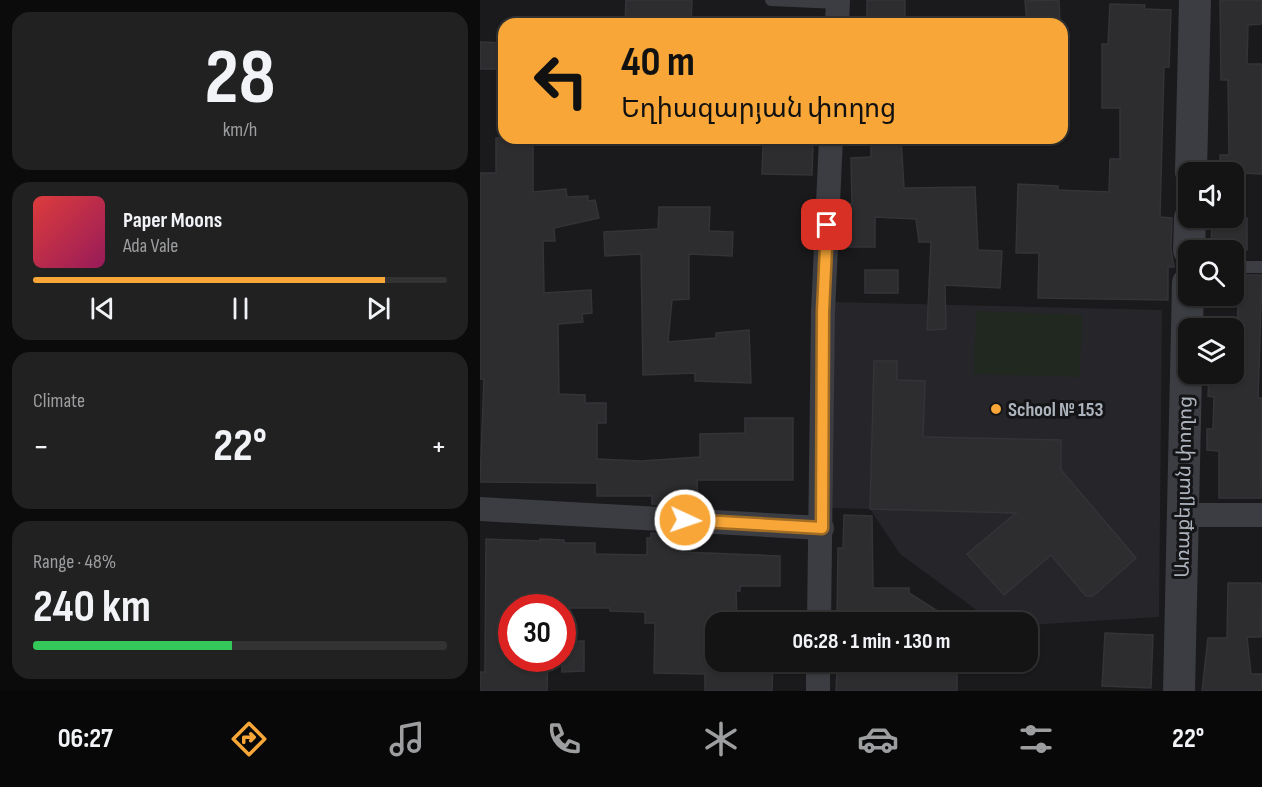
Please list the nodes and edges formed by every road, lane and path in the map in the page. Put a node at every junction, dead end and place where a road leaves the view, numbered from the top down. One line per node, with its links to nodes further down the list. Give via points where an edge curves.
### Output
1 (771, 0): 3 (lane)
2 (1195, 0): 5 (street)
3 (838, 9)
4 (831, 144): 12 (street, via 823,312)
5 (1191, 162)
6 (1244, 267): 7 (lane)
7 (1262, 267)
8 (1187, 306): 10 (street, Առաքելյան փողոց)
9 (480, 509): 12 (street)
10 (1182, 515): 11 (street); 16 (street, Առաքելյան փողոց)
11 (1262, 515)
12 (822, 528): 13 (street)
13 (819, 612)
14 (818, 672): 15 (street)
15 (818, 691)
16 (1179, 691)

